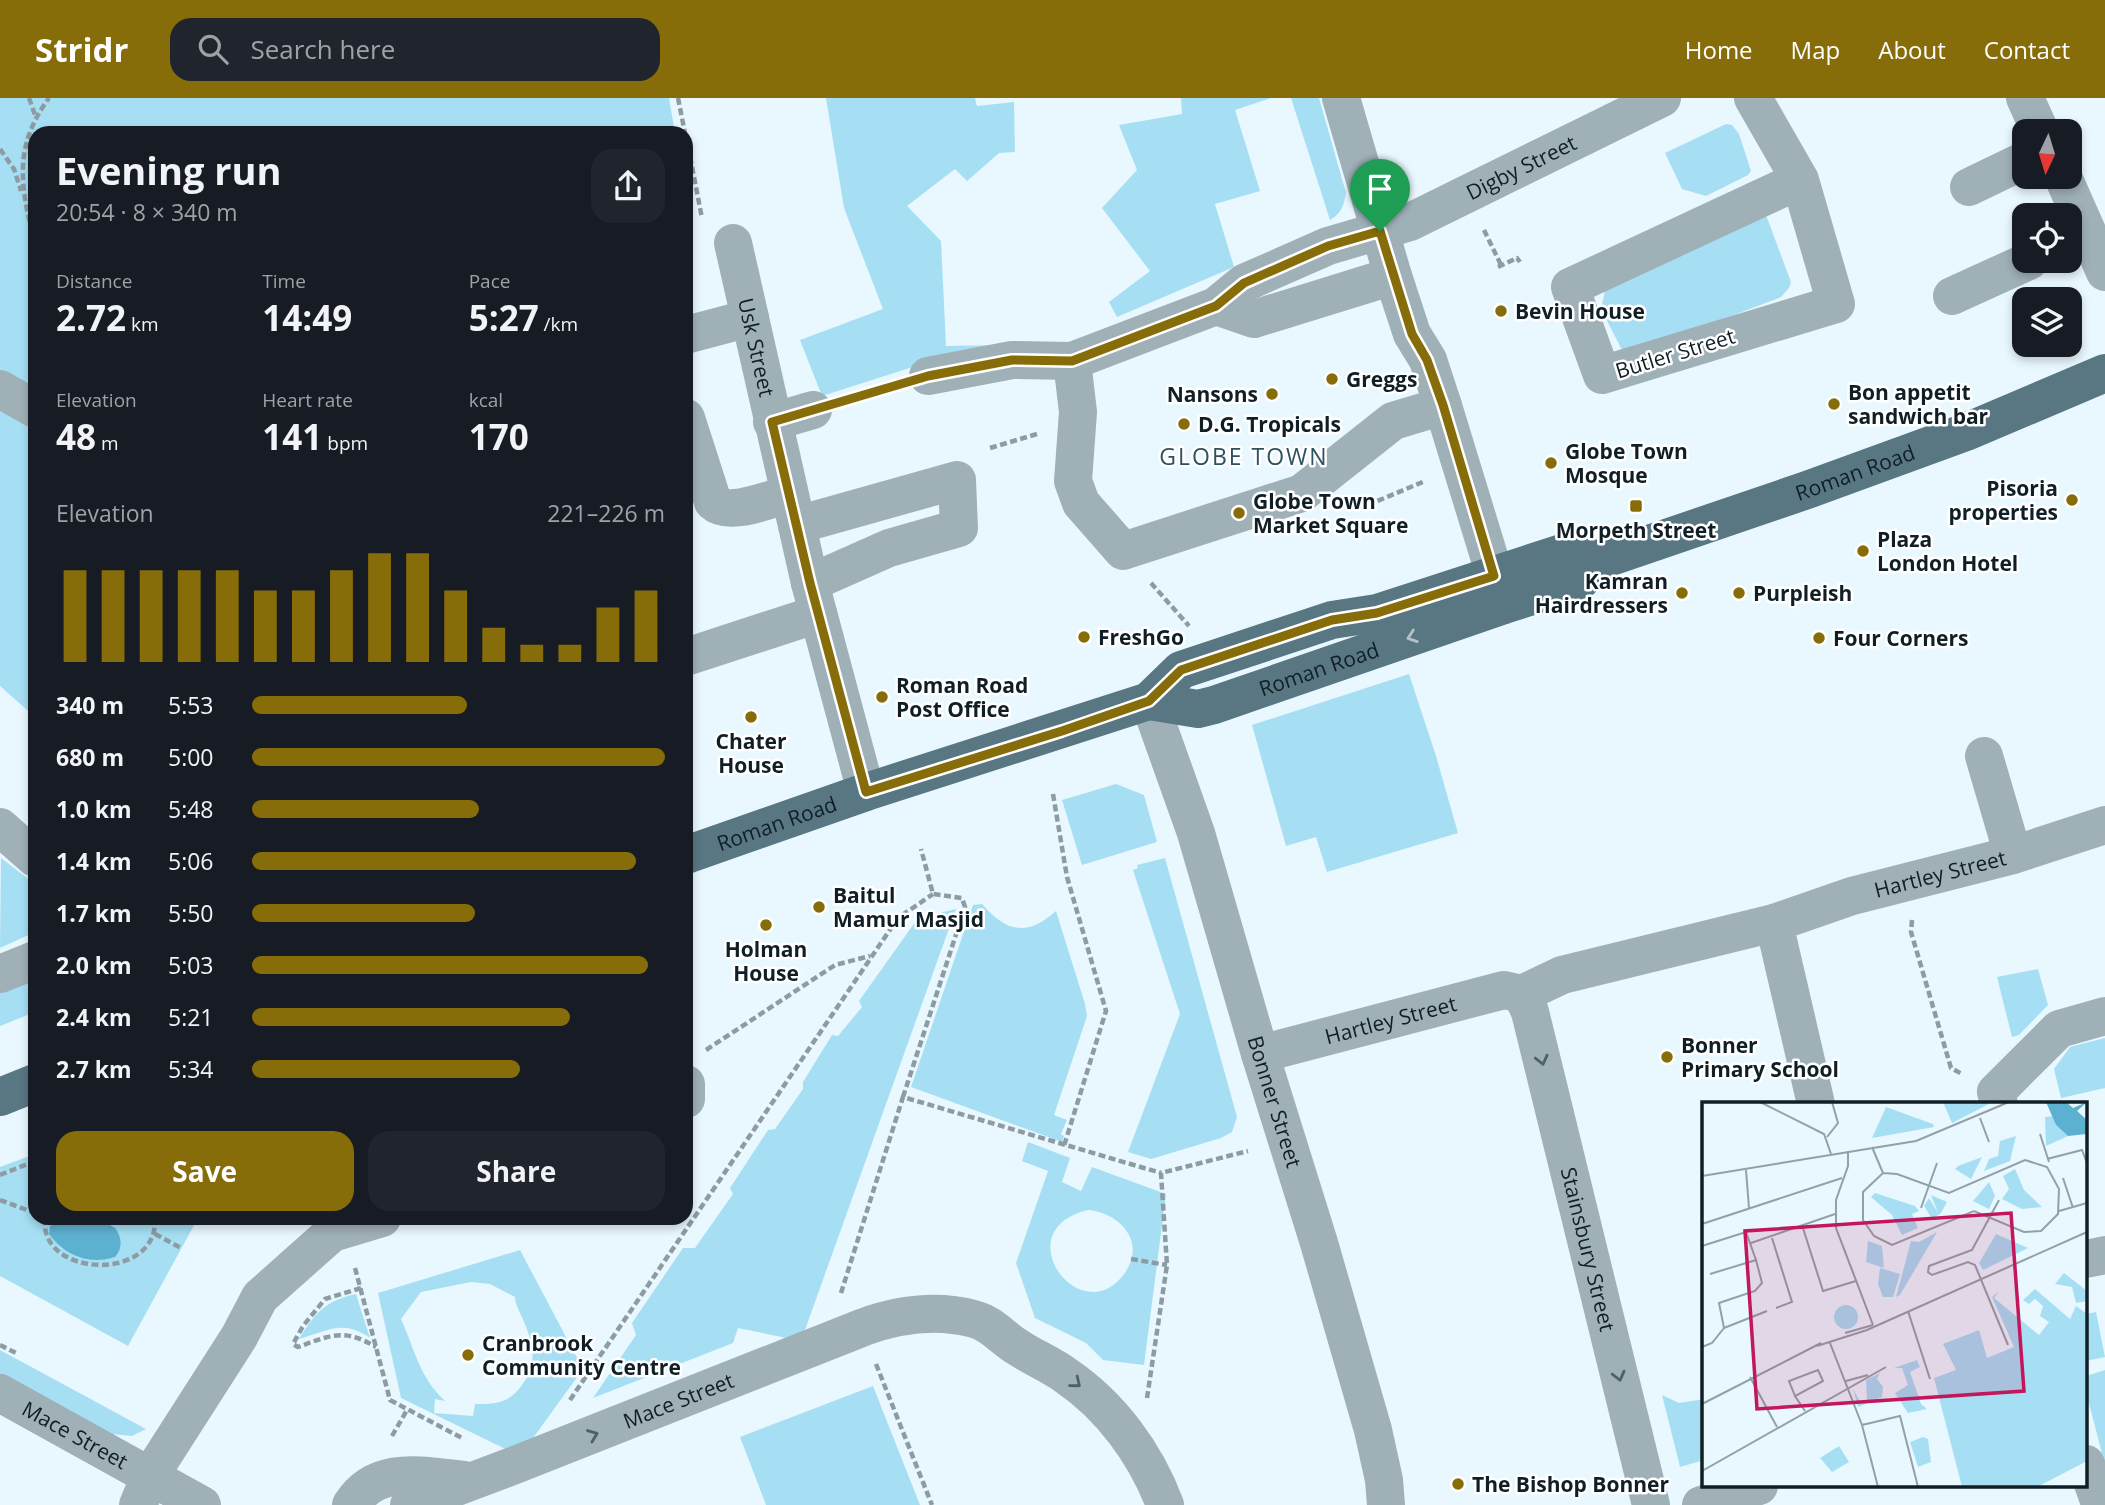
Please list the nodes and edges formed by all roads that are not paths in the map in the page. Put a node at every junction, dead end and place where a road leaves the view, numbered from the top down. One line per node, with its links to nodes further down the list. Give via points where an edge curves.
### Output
1 (1341, 98): 7 (street)
2 (1662, 98): 7 (street, Digby Street, via 1421,217)
3 (1753, 98): 5 (street, Butler Street)
4 (2012, 166): 6 (street)
5 (1800, 180): 5 (street, Butler Street, via 1570,287 1602,375 1836,304)
6 (1969, 187)
7 (1380, 231): 12 (street); 14 (street, Digby Street, via 1328,246 1244,283)
8 (2082, 242): 11 (street)
9 (733, 243): 15 (street, Usk Street)
10 (2012, 269): 13 (street)
11 (2105, 272)
12 (1393, 276): 14 (street, via 1254,318); 22 (street, via 1412,334 1427,360)
13 (1952, 296)
14 (1216, 306): 17 (street, Digby Street)
15 (750, 318): 16 (street); 24 (street, Usk Street)
16 (693, 333)
17 (1074, 373): 19 (street, via 1012,360); 22 (street, via 1078,412 1073,481 1081,503 1122,551 1302,493 1393,421)
18 (2105, 373): 27 (main road, Roman Road, via 1966,432 1599,561 1580,581)
19 (928, 376)
20 (0, 389): 21 (street)
21 (28, 405)
22 (1436, 408): 27 (street)
23 (813, 410): 24 (street)
24 (772, 422): 26 (street, Usk Street)
25 (693, 440): 26 (street, via 718,506)
26 (793, 510): 28 (street, Usk Street); 28 (street, via 957,480 959,528 889,548)
27 (1499, 590): 30 (main road, Roman Road, via 1214,705 1198,709)
28 (814, 599): 29 (street); 32 (street, Usk Street)
29 (693, 654)
30 (1149, 701): 32 (main road, Roman Road); 43 (street, Bonner Street, via 1196,833)
31 (1984, 756): 37 (street)
32 (866, 792): 36 (main road, Roman Road)
33 (2105, 825): 37 (street, Hartley Street)
34 (0, 827): 35 (street)
35 (28, 852)
36 (693, 853)
37 (2013, 855): 38 (street, Hartley Street, via 1852,896)
38 (1774, 923): 41 (street, Hartley Street, via 1562,975); 47 (street)
39 (28, 963): 40 (street)
40 (0, 974)
41 (1522, 994): 43 (street, Hartley Street, via 1504,990); 60 (street, Stainsbury Street, one-way to 60)
42 (2105, 1016): 46 (street, via 2059,1028)
43 (1259, 1055): 59 (street, Bonner Street, via 1373,1430)
44 (28, 1086): 45 (main road)
45 (0, 1097)
46 (1997, 1098)
47 (1816, 1102)
48 (359, 1225): 53 (street, Mace Street, via 332,1233 260,1297)
49 (0, 1393): 53 (street, Mace Street)
50 (2088, 1470): 54 (street, via 2098,1498)
51 (473, 1481): 56 (street, Mace Street, via 391,1476 366,1487); 57 (street, Mace Street); 58 (street, Mace Street, one-way to 58, via 873,1323 929,1313 987,1324 1089,1394 1127,1436)
52 (1753, 1488): 61 (street)
53 (144, 1491): 55 (street, Mace Street)
54 (2105, 1497)
55 (202, 1505)
56 (351, 1505)
57 (409, 1505)
58 (1165, 1505)
59 (1386, 1505)
60 (1651, 1505)
61 (1701, 1505)

